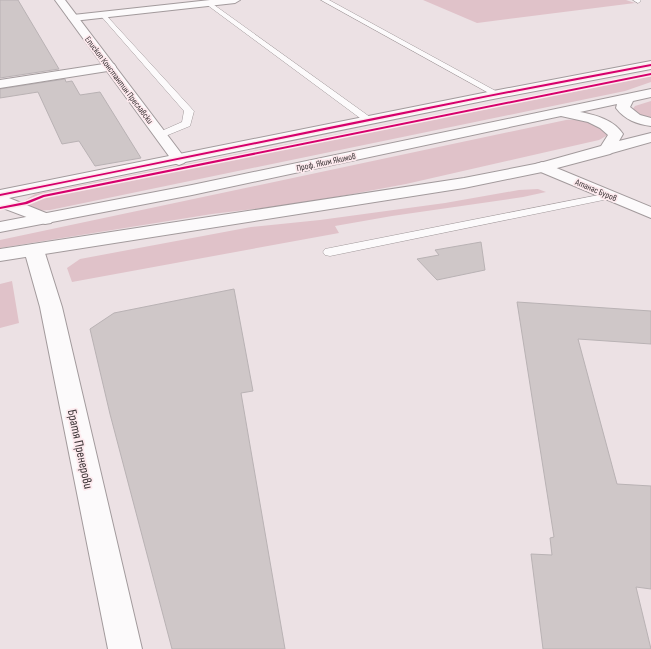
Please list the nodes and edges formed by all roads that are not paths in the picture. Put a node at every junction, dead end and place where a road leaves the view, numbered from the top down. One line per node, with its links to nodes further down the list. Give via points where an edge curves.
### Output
1 (60, 0): 6 (main road, Епископ Константин Преславски)
2 (236, 0): 4 (main road)
3 (324, 0): 11 (lane)
4 (208, 3): 5 (main road); 14 (lane)
5 (103, 15): 6 (main road); 16 (lane, via 189,111 187,124)
6 (72, 18): 8 (main road, Епископ Константин Преславски)
7 (651, 65): 11 (main road)
8 (110, 68): 9 (main road); 16 (main road, Епископ Константин Преславски)
9 (0, 83)
10 (651, 93): 12 (main road, Проф. Яким Якимов)
11 (499, 95): 14 (main road)
12 (628, 98): 13 (main road, Проф. Яким Якимов); 15 (main road, via 623,108 628,114)
13 (557, 113): 18 (main road, via 592,119 610,128 616,134); 25 (main road, Проф. Яким Якимов)
14 (367, 119): 19 (main road)
15 (651, 122)
16 (160, 135): 19 (main road, Епископ Константин Преславски)
17 (651, 138): 18 (main road)
18 (606, 150): 20 (main road)
19 (179, 160): 21 (main road)
20 (542, 167): 22 (main road, Атанас Буров); 27 (main road, via 464,183)
21 (0, 195)
22 (609, 196): 24 (main road, Атанас Буров); 28 (lane)
23 (0, 201): 25 (main road)
24 (651, 213)
25 (46, 219): 26 (main road, Проф. Яким Якимов)
26 (0, 227)
27 (34, 250): 29 (main road); 30 (main road, Братя Пренерови, via 51,307)
28 (330, 252)
29 (0, 255)
30 (125, 649)

